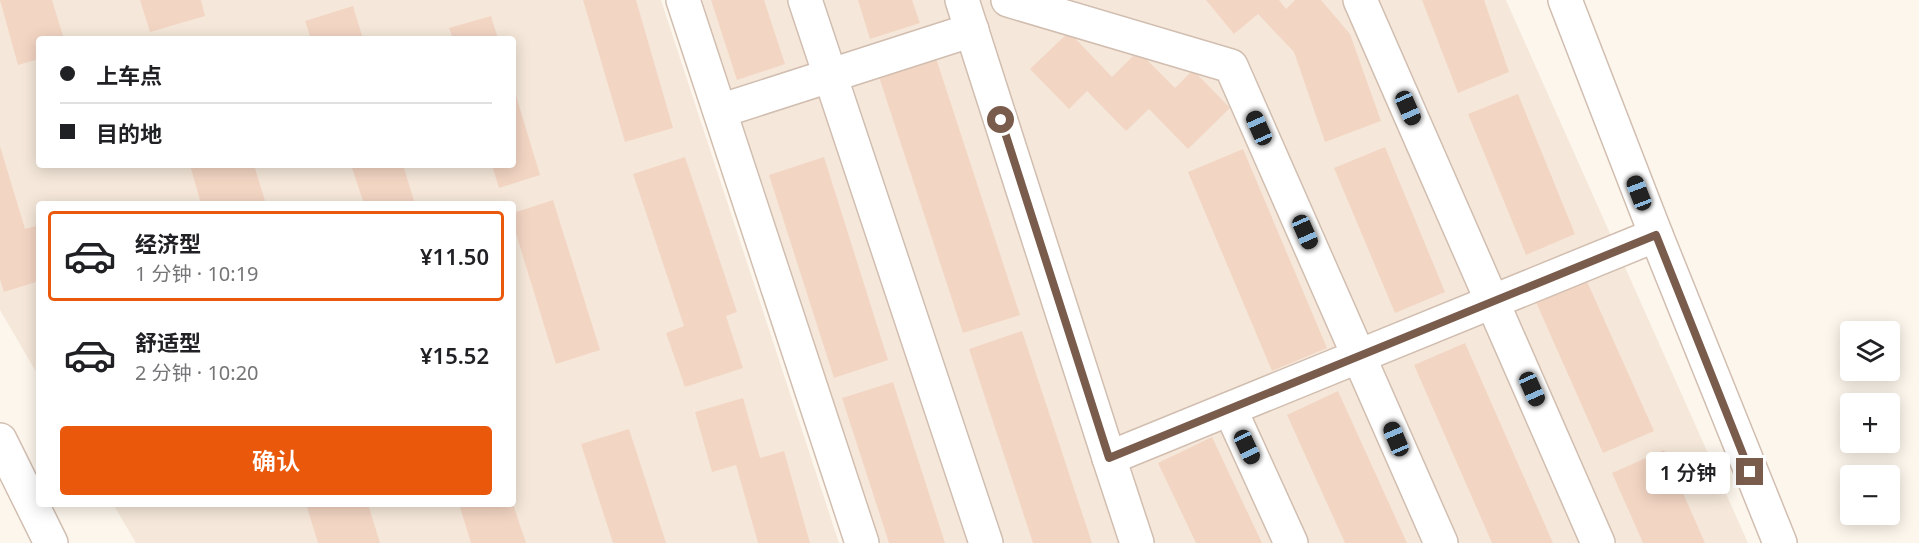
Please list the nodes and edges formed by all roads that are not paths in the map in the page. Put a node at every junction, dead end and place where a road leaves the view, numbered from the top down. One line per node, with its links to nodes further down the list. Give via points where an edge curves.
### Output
1 (683, 0): 8 (street)
2 (805, 0): 7 (street)
3 (1008, 0): 11 (street, via 1231,66)
4 (1360, 0): 10 (street)
5 (1565, 0): 9 (street)
6 (967, 15): 7 (street); 14 (street)
7 (830, 75): 8 (street); 19 (street)
8 (720, 111): 18 (street)
9 (1656, 235): 10 (street); 24 (street)
10 (1494, 301): 11 (street); 23 (street)
11 (1360, 356): 12 (street); 22 (street)
12 (1230, 409): 14 (street); 21 (street)
13 (0, 440): 16 (street)
14 (1109, 458): 20 (street)
15 (0, 489): 16 (street)
16 (32, 519): 17 (street)
17 (51, 543)
18 (862, 543)
19 (986, 543)
20 (1137, 543)
21 (1291, 543)
22 (1441, 543)
23 (1598, 543)
24 (1780, 543)

